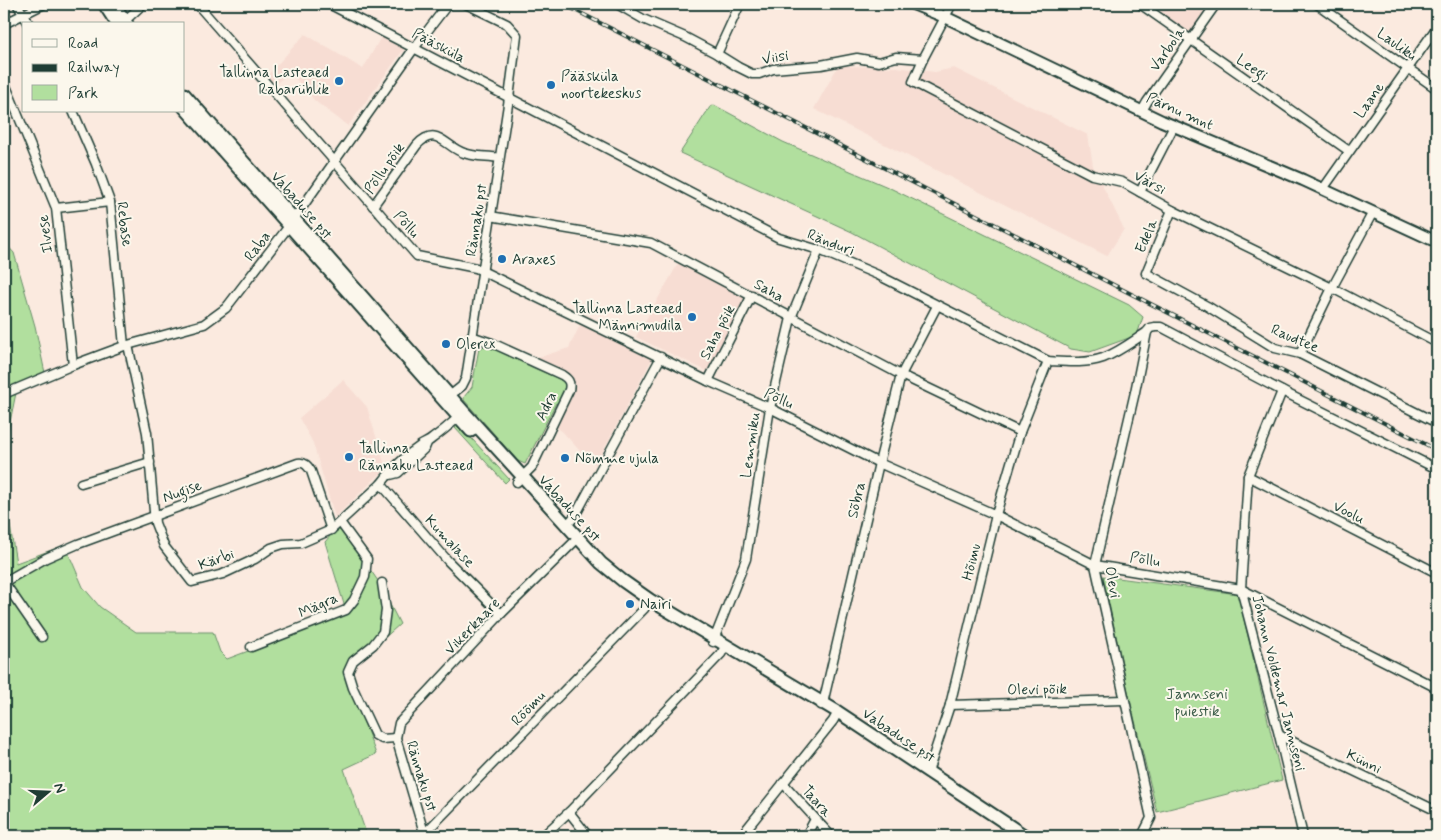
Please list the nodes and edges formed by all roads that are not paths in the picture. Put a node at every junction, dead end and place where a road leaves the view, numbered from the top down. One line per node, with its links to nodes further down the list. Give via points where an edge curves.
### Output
1 (17, 4): 17 (street)
2 (44, 4): 17 (street)
3 (104, 4): 20 (highway)
4 (114, 4): 21 (highway)
5 (143, 4): 22 (street)
6 (197, 4): 40 (street, Põllu)
7 (329, 4): 26 (street, Pääsküla)
8 (448, 4): 26 (street, Raba)
9 (466, 4): 33 (street, Rännaku pst, via 507,24 518,34)
10 (617, 4): 27 (street, Viisi)
11 (740, 4): 27 (street)
12 (913, 4): 18 (main road, Pärnu mnt)
13 (952, 4): 18 (street, Värsi)
14 (1140, 4): 25 (street, Leegi)
15 (1216, 4): 25 (street, Varbola)
16 (1317, 4): 29 (street, Lauliku)
17 (24, 15): 19 (street); 23 (street)
18 (944, 17): 28 (street, Värsi); 35 (main road, Pärnu mnt)
19 (27, 22)
20 (121, 22)
21 (122, 22)
22 (123, 22)
23 (4, 24)
24 (1437, 27): 29 (street, Laane)
25 (1190, 40): 35 (street, Varbola); 38 (street, Leegi)
26 (415, 48): 33 (street, Pääsküla); 40 (street, Raba)
27 (717, 54): 28 (street, Viisi, via 747,72 759,74 773,69 857,58 879,62 896,57)
28 (923, 59): 42 (street, Värsi, via 913,82 1092,175 1122,182)
29 (1408, 68): 31 (street, Lauliku); 38 (street, Laane)
30 (4, 81): 45 (street, Ilvese)
31 (1437, 89)
32 (185, 95): 49 (highway, Vabaduse pst)
33 (509, 98): 39 (street, Rännaku pst); 51 (street, Ränduri, via 779,238)
34 (185, 107): 49 (highway, Vabaduse pst)
35 (1142, 111): 37 (main road, Pärnu mnt)
36 (73, 112): 43 (street, Rebase)
37 (1174, 126): 41 (main road, Pärnu mnt); 42 (street)
38 (1349, 152): 41 (street, Laane)
39 (499, 158): 44 (street, Põllu põik, via 464,153 432,136 423,139); 48 (street, Rännaku pst)
40 (334, 161): 44 (street, Põllu); 49 (street, Raba)
41 (1323, 188): 47 (main road, Pärnu mnt)
42 (1140, 192): 46 (street, Värsi)
43 (110, 202): 45 (street); 61 (street, Rebase)
44 (373, 206): 52 (street, Põllu, via 417,256)
45 (56, 208): 65 (street, Ilvese)
46 (1172, 210): 53 (street, Edela); 54 (street, Värsi)
47 (1373, 212): 50 (main road, Pärnu mnt); 54 (street)
48 (490, 216): 52 (street, Rännaku pst); 55 (street, Saha, via 651,243)
49 (291, 222): 61 (street, Raba, via 219,315 204,324); 70 (highway, Vabaduse pst)
50 (1437, 242)
51 (819, 250): 56 (street, Ränduri, via 878,275); 57 (street, Lemmiku)
52 (482, 271): 59 (street, Rännaku pst); 63 (street, Põllu)
53 (1146, 273): 62 (street, Raudtee, via 1275,348)
54 (1332, 288): 60 (street, Värsi); 62 (street)
55 (752, 295): 57 (street, Saha); 67 (street, Saha põik)
56 (937, 306): 64 (street, Ränduri); 66 (street, Sõbra)
57 (791, 318): 66 (street, Saha); 71 (street, Lemmiku)
58 (1147, 332): 64 (street, Ränduri, via 1105,357 1092,361); 68 (street, via 1155,326 1161,327); 88 (street, Olevi)
59 (471, 336): 70 (street, Rännaku pst, via 466,378 462,386); 79 (street, Adra, via 569,380 569,390 532,467)
60 (1437, 343)
61 (126, 346): 65 (street, Raba); 75 (street, Kärbi, via 147,433)
62 (1300, 354): 73 (street, Raudtee)
63 (661, 357): 67 (street, Põllu); 85 (street, via 575,516)
64 (1048, 361): 74 (street, Hõimu)
65 (73, 365): 69 (street, Raba)
66 (901, 375): 74 (street, Saha); 76 (street, Sõbra)
67 (708, 381): 71 (street, Põllu)
68 (1282, 391): 77 (street); 78 (street, Johann Voldemar Jannseni)
69 (4, 394)
70 (447, 398): 72 (highway, Vabaduse pst)
71 (770, 408): 76 (street, Põllu); 96 (street, Lemmiku, via 746,559)
72 (461, 415): 79 (highway, Vabaduse pst); 81 (street, via 398,473 386,476)
73 (1437, 423)
74 (1020, 432): 82 (street, Hõimu)
75 (150, 462): 80 (street); 83 (street, Kärbi)
76 (879, 462): 82 (street, Põllu); 101 (street, Sõbra)
77 (1437, 469)
78 (1248, 476): 89 (street, Voolu); 92 (street, Johann Voldemar Jannseni)
79 (519, 480): 85 (highway, Vabaduse pst); 87 (highway, Vabaduse pst)
80 (81, 483)
81 (381, 484): 84 (street); 94 (street, Kumalase, via 448,561)
82 (996, 515): 88 (street, Põllu); 102 (street, Hõimu)
83 (154, 516): 86 (street, Kärbi, via 164,546 193,582 223,574 255,560 271,548 302,543); 86 (street, Nugise, via 302,462 311,471); 90 (street, Nugise, via 78,544)
84 (340, 522): 86 (street, Kärbi); 97 (street, Mägra, via 366,559 365,577 354,600 346,610)
85 (566, 526): 87 (highway, Vabaduse pst)
86 (331, 530)
87 (575, 541): 93 (highway, Vabaduse pst); 94 (street, Vikerkaare)
88 (1095, 565): 92 (street, Põllu); 100 (street, Olevi)
89 (1437, 573)
90 (4, 582): 95 (street)
91 (382, 583): 105 (street, Rännaku pst, via 386,610 383,632 353,661 348,672 375,735 382,739)
92 (1241, 589): 99 (street, Põllu); 104 (street, Johann Voldemar Jannseni)
93 (649, 602): 96 (highway, Vabaduse pst); 112 (street, Rõõmu)
94 (501, 614): 105 (street, Vikerkaare, via 399,723)
95 (42, 637)
96 (714, 641): 98 (highway, Vabaduse pst)
97 (251, 647)
98 (725, 648): 101 (highway, Vabaduse pst); 109 (street)
99 (1437, 688)
100 (1124, 700): 102 (street, Olevi põik); 119 (street, Olevi, via 1151,818)
101 (821, 705): 103 (highway, Vabaduse pst)
102 (950, 705): 106 (street, Hõimu)
103 (837, 715): 106 (highway, Vabaduse pst); 107 (street); 111 (highway, Vabaduse pst)
104 (1279, 735): 108 (street, Künni); 120 (street, Johann Voldemar Jannseni)
105 (396, 738): 112 (street, Rännaku pst)
106 (928, 772): 111 (highway, Vabaduse pst)
107 (783, 783): 110 (street, Taara); 115 (street)
108 (1437, 811)
109 (569, 812): 113 (street); 114 (street)
110 (815, 819): 116 (street); 117 (street, Taara)
111 (1012, 833): 118 (highway, Vabaduse pst)
112 (425, 835)
113 (543, 836)
114 (588, 836)
115 (741, 836)
116 (806, 836)
117 (830, 836)
118 (1025, 836)
119 (1142, 836)
120 (1303, 836)

